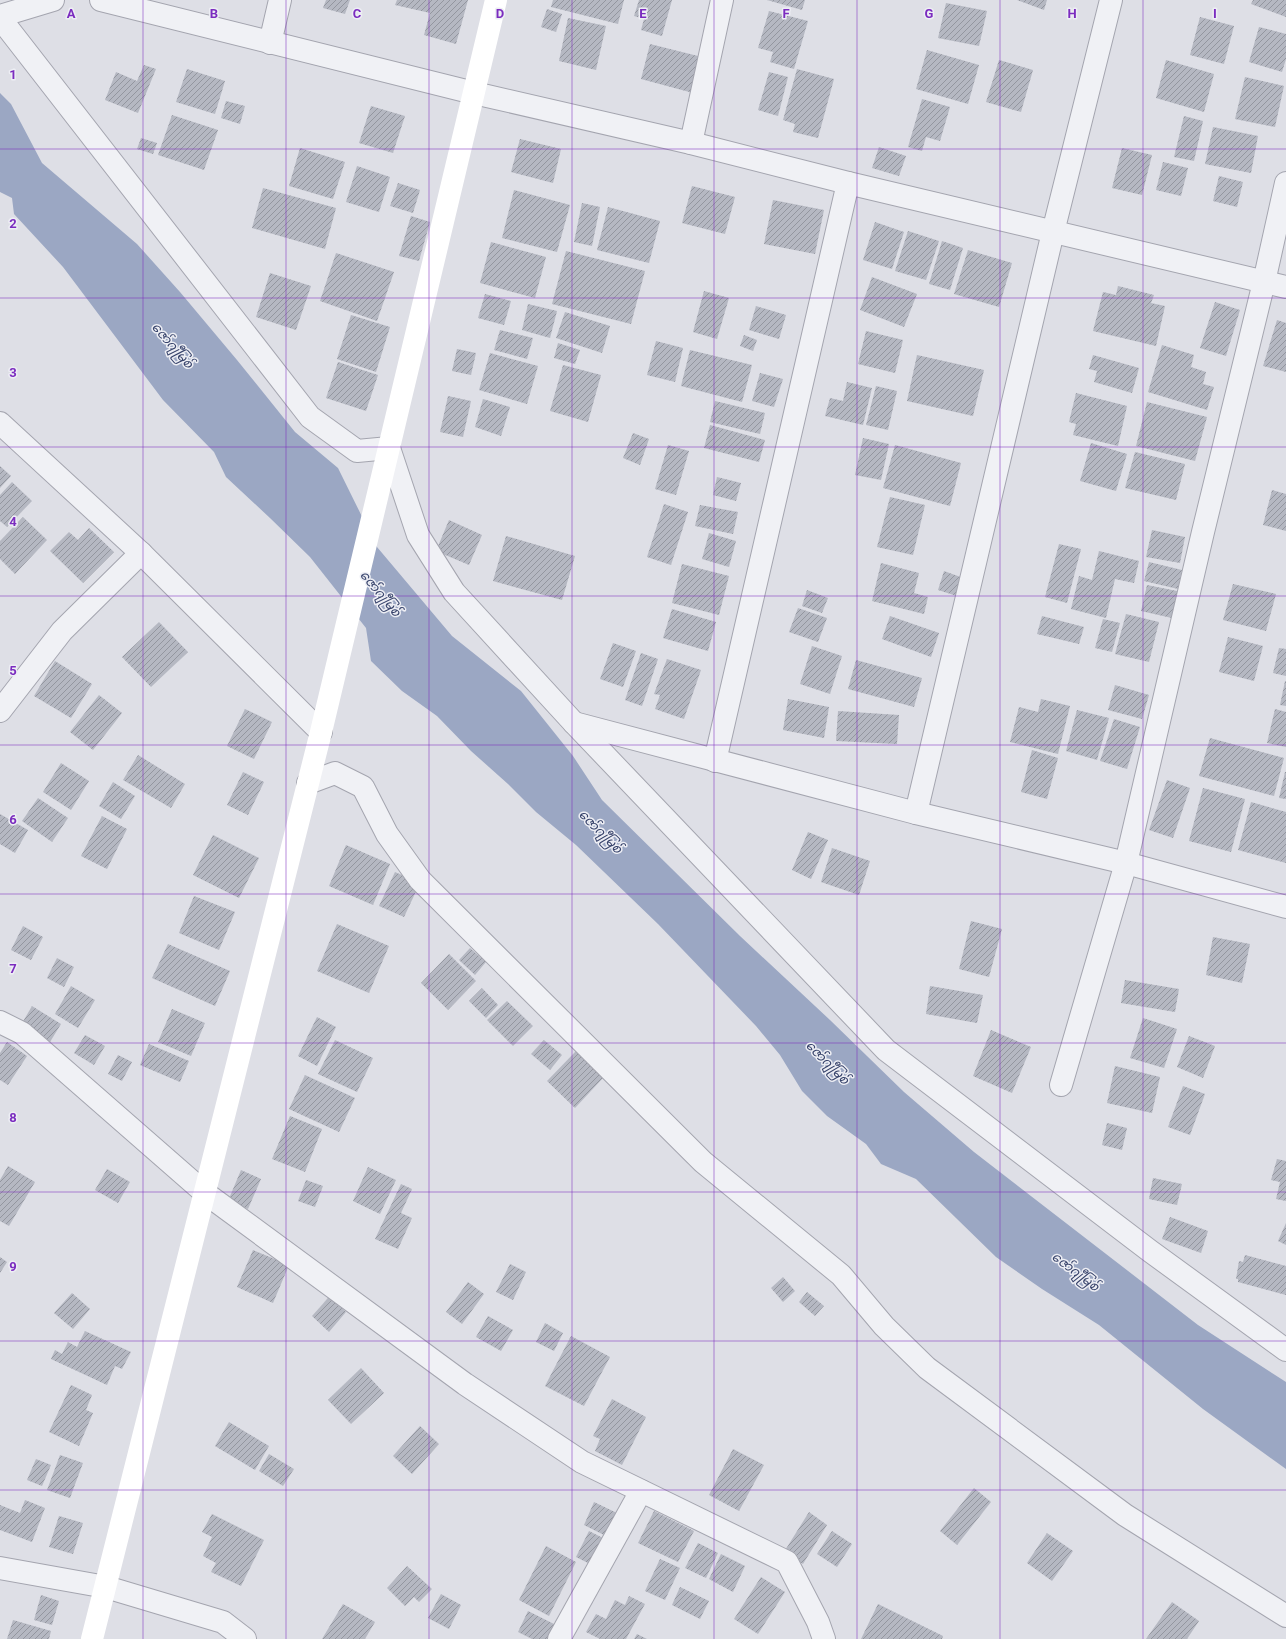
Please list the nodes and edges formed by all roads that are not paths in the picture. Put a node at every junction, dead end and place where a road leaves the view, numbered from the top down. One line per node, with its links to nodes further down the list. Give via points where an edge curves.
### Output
1 (53, 0): 7 (street)
2 (101, 0): 8 (street)
3 (280, 0): 8 (street)
4 (496, 0): 9 (street)
5 (722, 0): 10 (street)
6 (1111, 0): 13 (street)
7 (0, 17): 17 (street, via 310,417 357,451)
8 (270, 43): 9 (street)
9 (474, 93): 10 (street); 17 (street)
10 (691, 143): 11 (street)
11 (848, 183): 13 (street); 22 (street)
12 (1286, 183): 14 (street)
13 (1053, 232): 14 (street); 24 (street)
14 (1264, 282): 15 (street); 25 (street)
15 (1286, 288)
16 (0, 423): 18 (street)
17 (388, 448): 20 (street, via 418,535 454,592); 21 (street)
18 (141, 553): 19 (street, via 62,631); 21 (street)
19 (0, 711)
20 (574, 723): 22 (street); 30 (street, via 886,1050 1150,1251)
21 (321, 732): 23 (street)
22 (715, 761): 24 (street)
23 (308, 783): 29 (street); 34 (street, via 335,773 363,787 387,834 420,880 703,1162 841,1275 884,1326 927,1368 1125,1515)
24 (916, 813): 25 (street)
25 (1126, 864): 26 (street); 28 (street)
26 (1286, 907)
27 (0, 1022): 29 (street, via 22,1033)
28 (1061, 1085)
29 (205, 1193): 31 (street, via 465,1384 582,1462); 33 (street)
30 (1286, 1350)
31 (641, 1491): 37 (street); 38 (street, via 787,1562)
32 (0, 1568): 33 (street)
33 (106, 1587): 35 (street); 36 (street, via 223,1622)
34 (1286, 1616)
35 (92, 1639)
36 (245, 1639)
37 (558, 1639)
38 (824, 1639)

